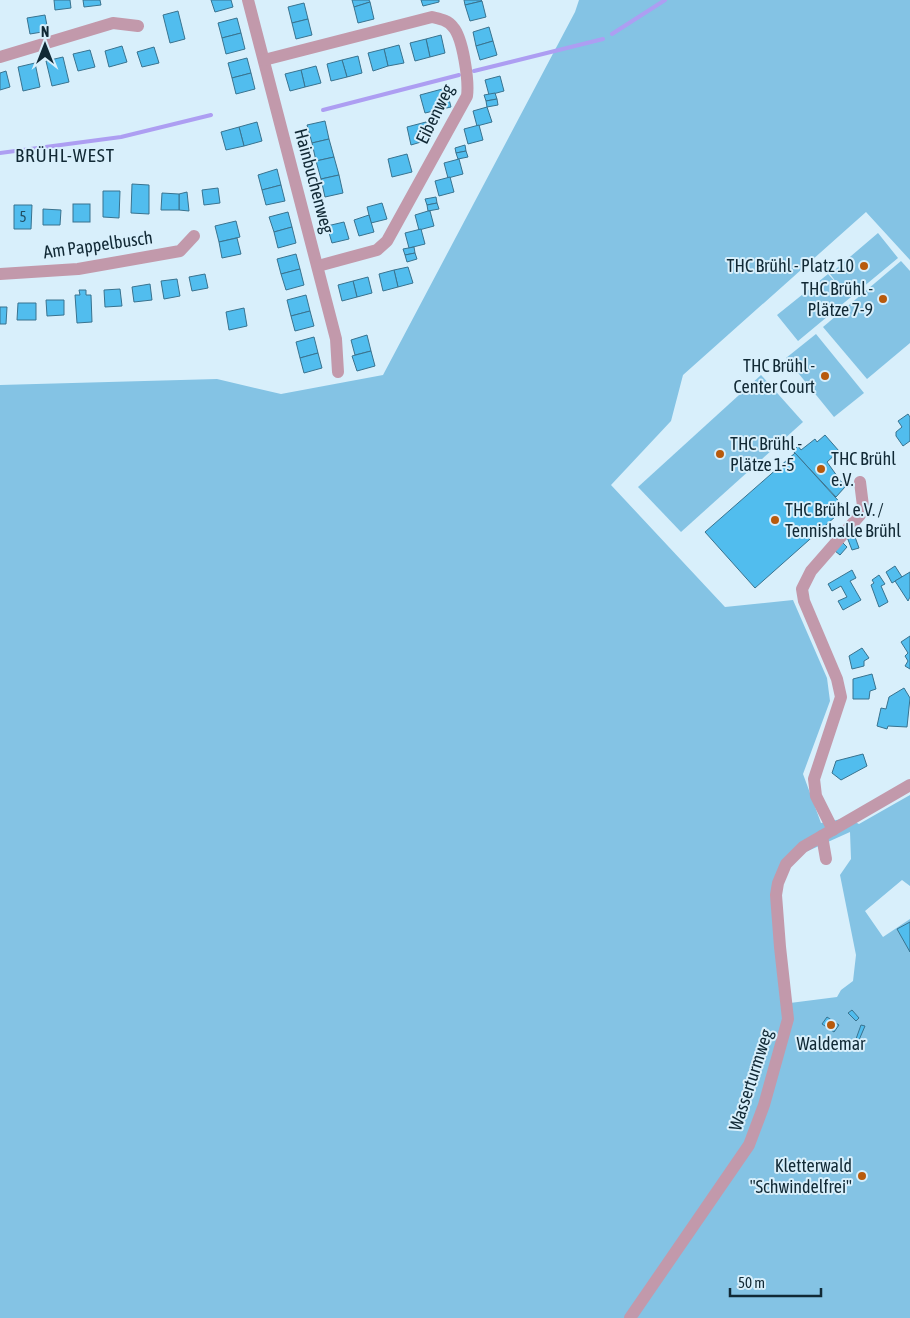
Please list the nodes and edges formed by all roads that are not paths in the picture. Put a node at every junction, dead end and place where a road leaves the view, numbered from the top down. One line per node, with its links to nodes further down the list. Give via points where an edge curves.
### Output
1 (248, 0): 4 (street, Hainbuchenweg)
2 (138, 26): 3 (street, via 113,23)
3 (0, 57)
4 (264, 60): 6 (street, Hainbuchenweg); 6 (street, Eibenweg, via 432,17 445,20 458,34 468,84 467,96 387,241 377,250)
5 (194, 236): 7 (street, Am Pappelbusch, via 180,251 78,269)
6 (318, 266): 8 (street, Hainbuchenweg, via 336,338)
7 (0, 274)
8 (338, 372)
9 (860, 482): 11 (street, via 863,506 860,515 811,571 802,589 841,696 814,779)
10 (910, 785): 11 (street, Wasserturmweg)
11 (827, 833): 12 (street); 13 (street, Wasserturmweg, via 793,855 778,883 776,895 788,1019 759,1123 749,1144)
12 (826, 859)
13 (630, 1318)

